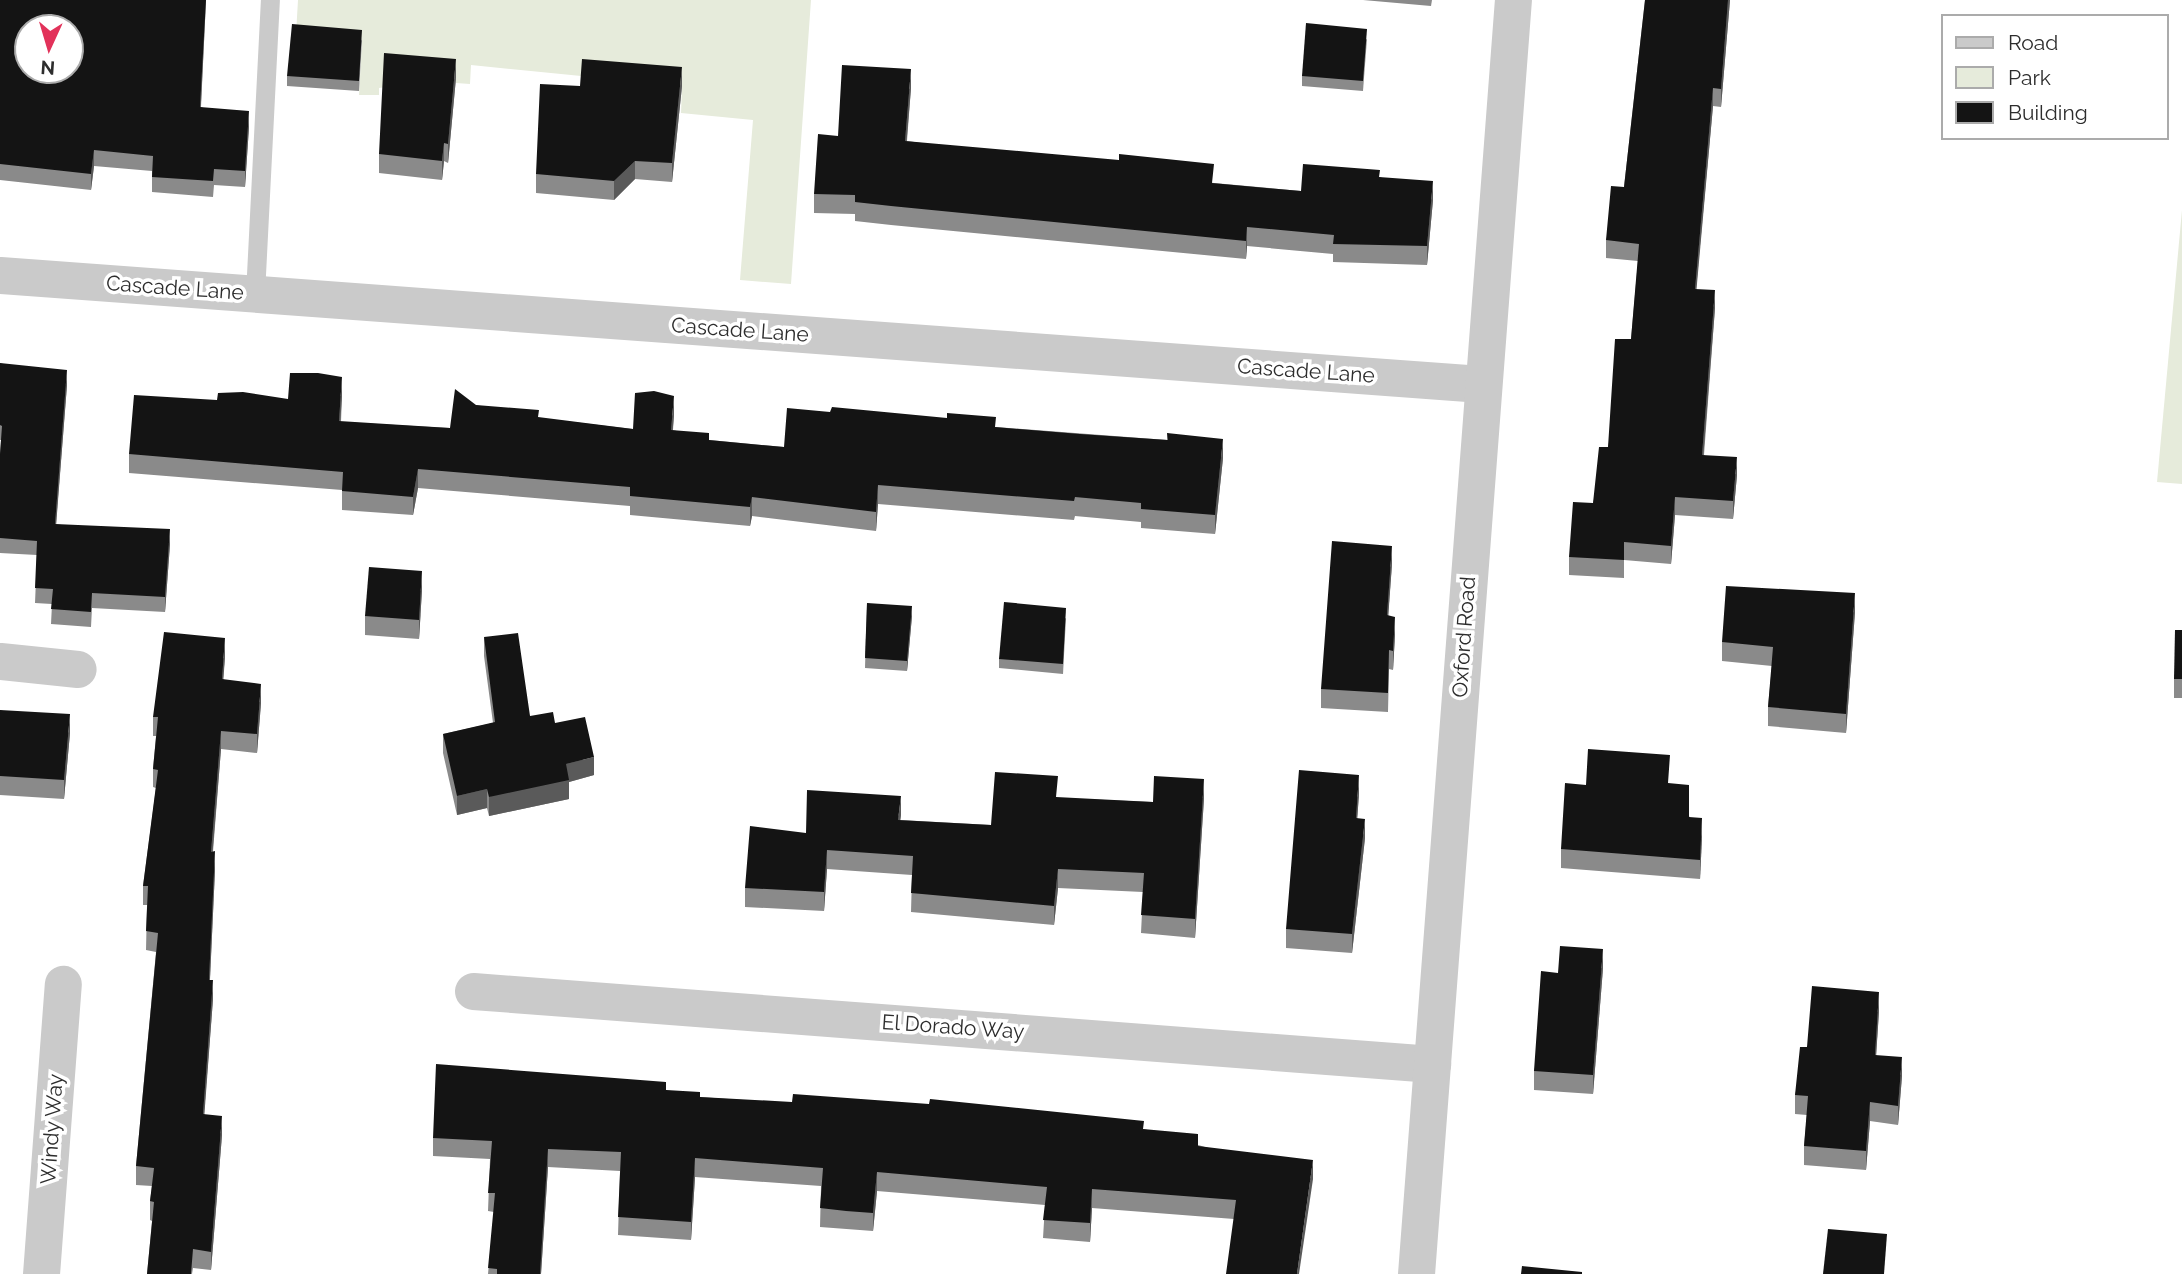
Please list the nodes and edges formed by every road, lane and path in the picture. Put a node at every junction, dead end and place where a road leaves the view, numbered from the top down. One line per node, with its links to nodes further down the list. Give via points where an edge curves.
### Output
1 (270, 0): 4 (lane)
2 (1513, 0): 5 (street, Oxford Road)
3 (0, 275): 4 (street, Cascade Lane)
4 (254, 294): 5 (street, Cascade Lane)
5 (1481, 384): 10 (street, Oxford Road)
6 (0, 662): 7 (street)
7 (78, 669)
8 (63, 984): 11 (street, Windy Way)
9 (473, 991): 10 (street, El Dorado Way)
10 (1433, 1063): 12 (street, Oxford Road)
11 (41, 1274)
12 (1416, 1274)

